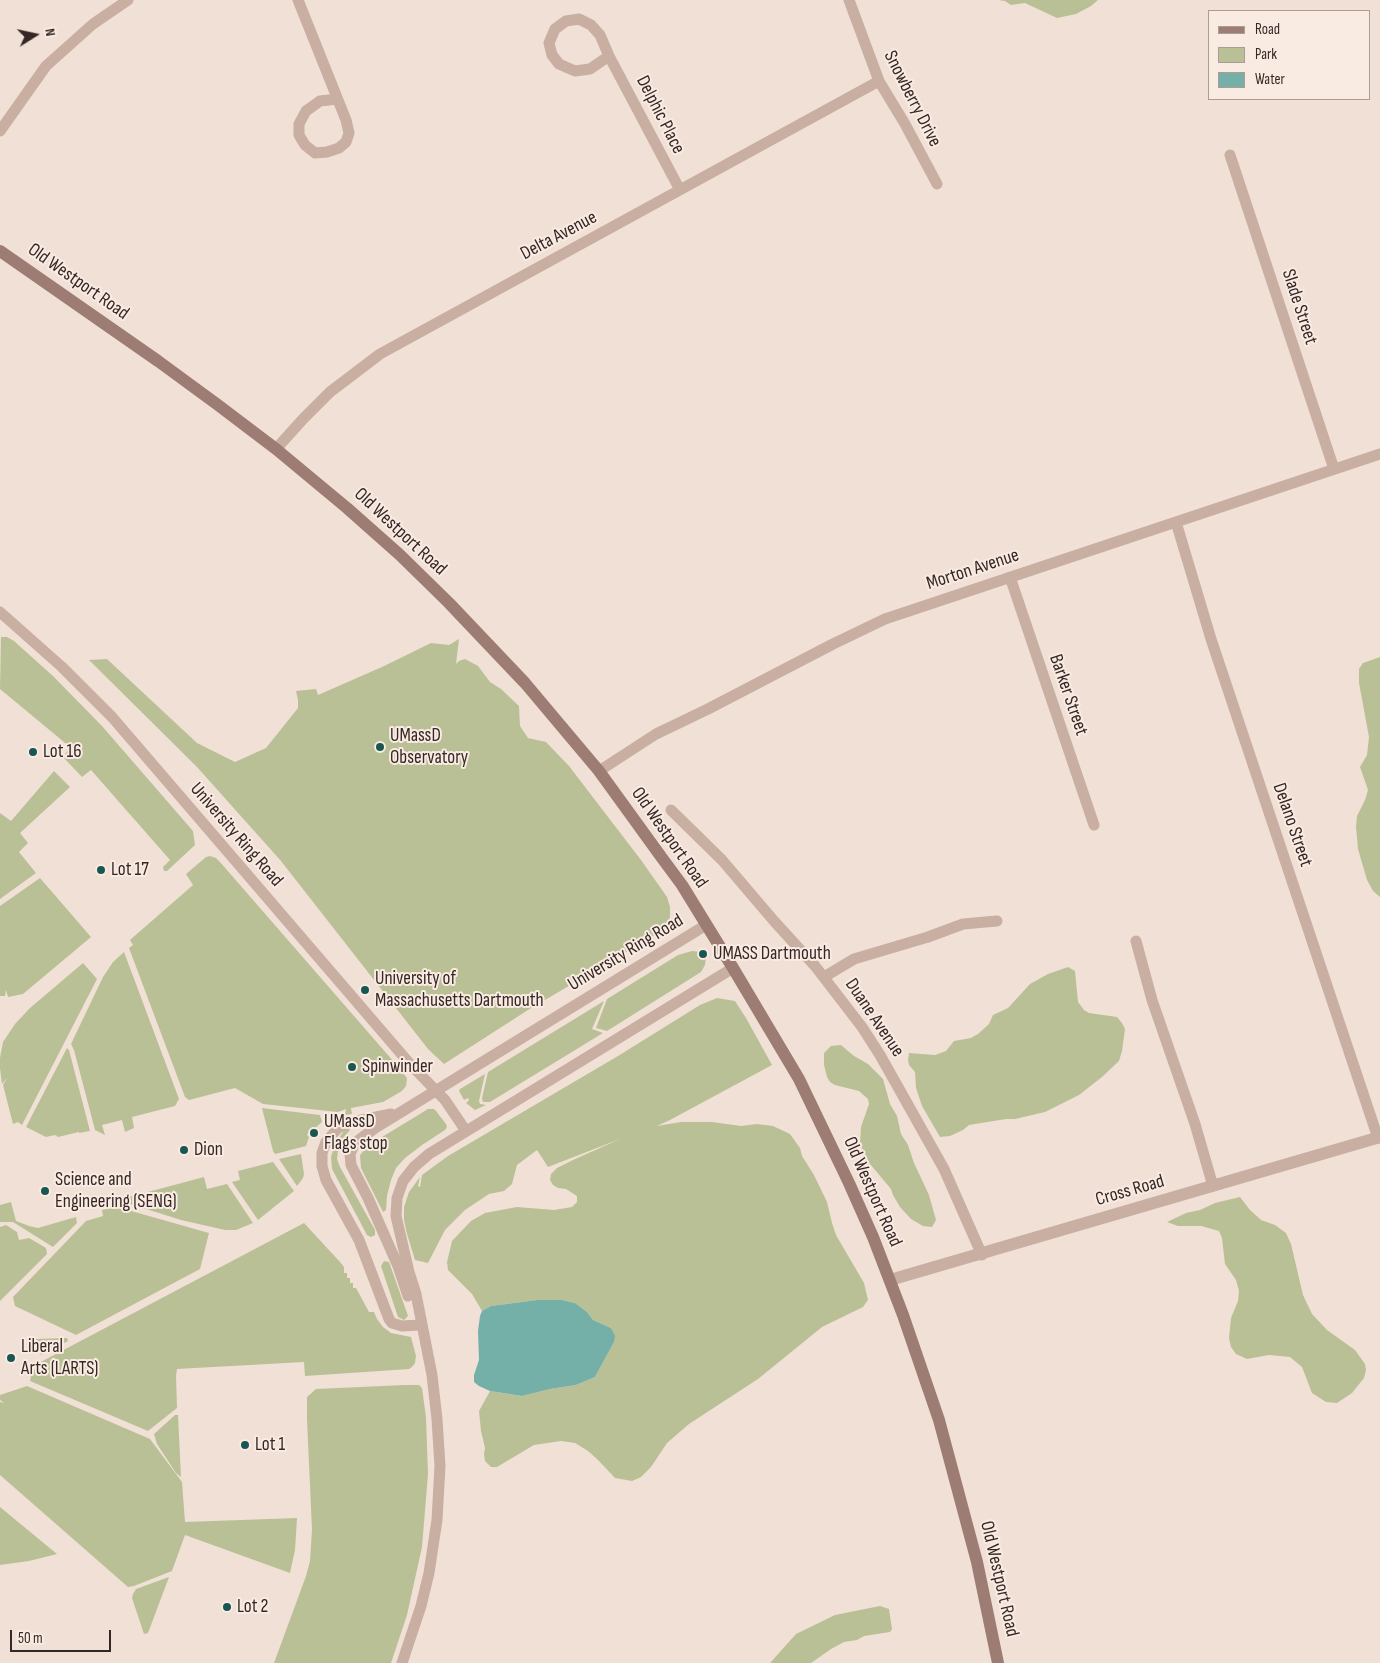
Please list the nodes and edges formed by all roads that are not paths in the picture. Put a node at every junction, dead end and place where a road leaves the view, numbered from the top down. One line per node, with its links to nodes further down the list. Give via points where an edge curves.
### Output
1 (128, 0): 7 (street, via 93,24 46,66)
2 (298, 0): 6 (street)
3 (850, 0): 5 (street, Snowberry Drive)
4 (609, 56): 4 (street, Delphic Place, via 600,35 579,19 566,21 555,29 549,43 559,64 575,71 590,68); 10 (street, Delphic Place)
5 (879, 81): 9 (street, Snowberry Drive); 10 (street, Delta Avenue)
6 (337, 100): 6 (street, via 349,133 346,142 339,148 315,153 299,135 298,124 306,111 320,101)
7 (0, 131)
8 (1230, 155): 14 (street, Slade Street)
9 (937, 184)
10 (680, 190): 12 (street, Delta Avenue, via 380,354 330,392)
11 (0, 251): 12 (main road, Old Westport Road, via 166,366)
12 (276, 449): 18 (main road, Old Westport Road, via 400,555 449,603 525,683)
13 (1380, 454): 14 (street, Morton Avenue)
14 (1334, 469): 15 (street, Morton Avenue)
15 (1176, 522): 16 (street, Morton Avenue); 29 (street, Delano Street, via 1210,639)
16 (1010, 576): 18 (street, Morton Avenue, via 885,619 656,734); 20 (street, Barker Street)
17 (0, 612): 26 (street, University Ring Road, via 62,667 112,718 410,1064)
18 (599, 771): 22 (main road, Old Westport Road, via 677,878)
19 (671, 810): 25 (street, Duane Avenue, via 722,860)
20 (1094, 825)
21 (997, 921): 25 (street, via 963,924 854,959)
22 (706, 925): 24 (main road, Old Westport Road); 26 (street, University Ring Road)
23 (1136, 941): 30 (street)
24 (733, 968): 28 (street, University Ring Road); 32 (main road, Old Westport Road, via 799,1079 850,1183)
25 (824, 977): 31 (street, Duane Avenue, via 880,1055 944,1169)
26 (437, 1090): 27 (street, University Ring Road); 28 (street, University Ring Road)
27 (407, 1108): 33 (street, University Ring Road, via 359,1139 352,1148 350,1160 398,1266); 33 (street, via 338,1128 324,1147 322,1166 326,1180 359,1240 389,1319 402,1326)
28 (466, 1131): 33 (street, University Ring Road, via 418,1162 406,1176 399,1192 397,1222 416,1294)
29 (1379, 1138): 30 (street, Cross Road)
30 (1213, 1186): 31 (street, Cross Road)
31 (982, 1254): 32 (street, Cross Road)
32 (890, 1280): 35 (main road, Old Westport Road, via 951,1460)
33 (420, 1325): 34 (street, University Ring Road, via 435,1398 440,1484 429,1574)
34 (402, 1663)
35 (998, 1663)

